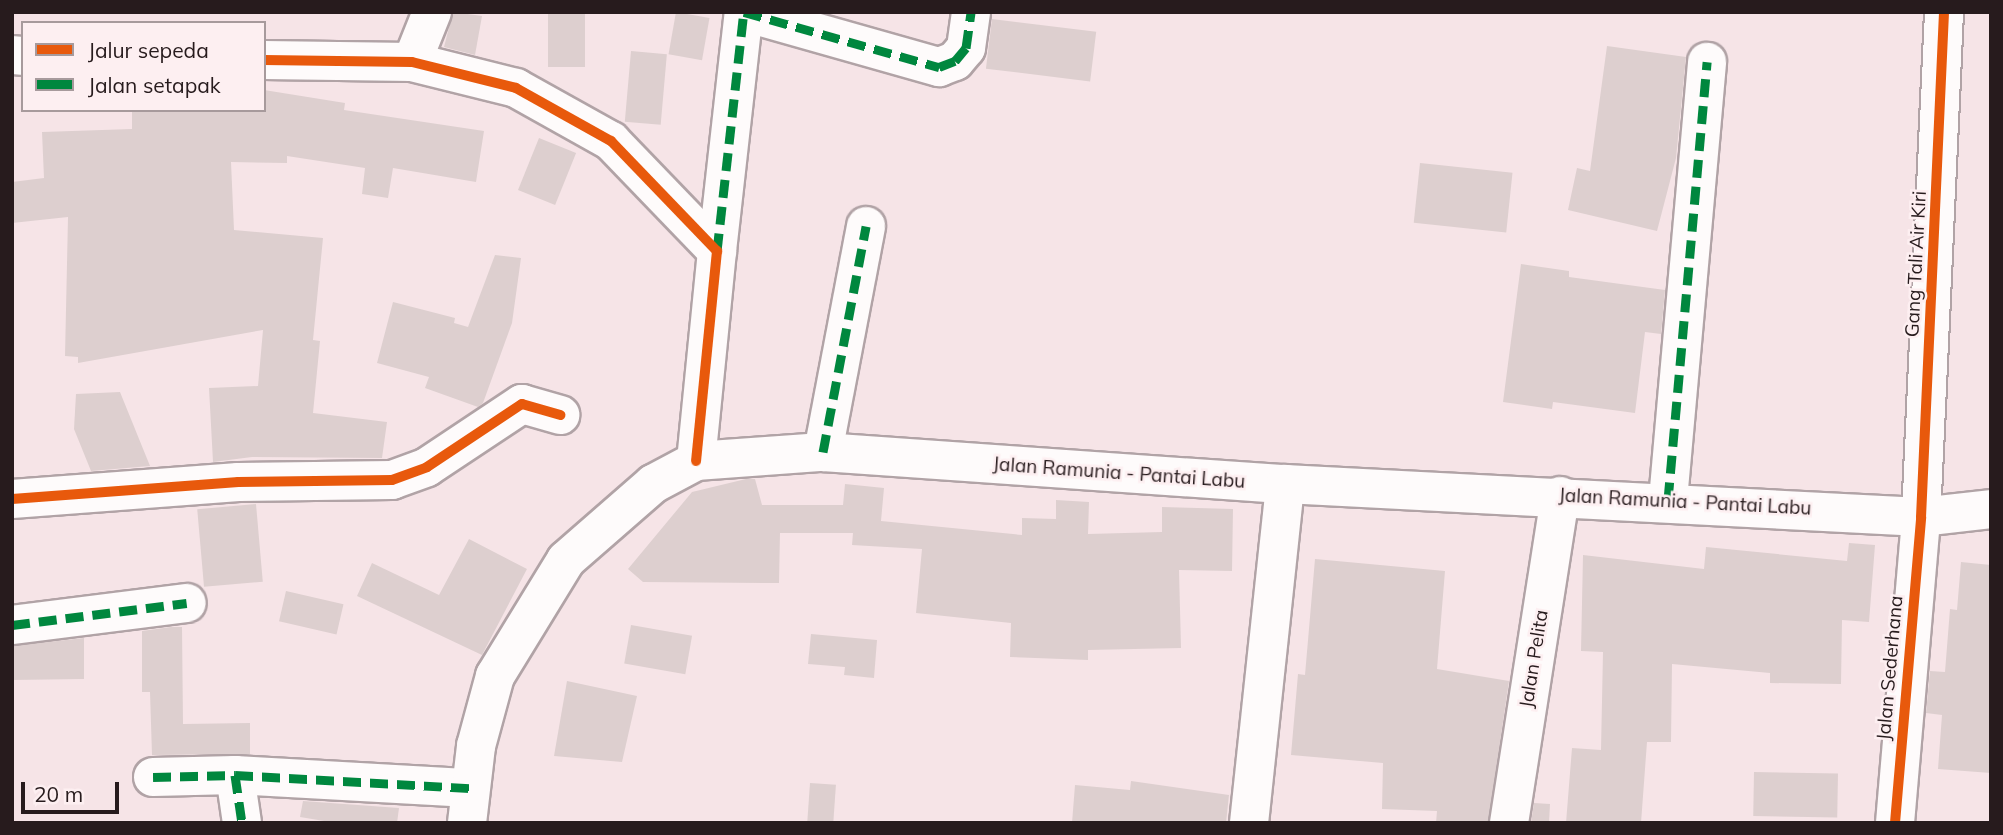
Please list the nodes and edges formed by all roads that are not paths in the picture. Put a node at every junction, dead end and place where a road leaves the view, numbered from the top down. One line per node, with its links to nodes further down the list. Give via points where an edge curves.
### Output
1 (432, 12): 6 (street)
2 (744, 12): 3 (street, via 939,67 955,61 966,48); 9 (street)
3 (971, 12)
4 (1944, 12): 18 (street, Gang Tali Air Kiri)
5 (266, 60): 6 (street)
6 (412, 62): 9 (street, via 516,88 611,141)
7 (1707, 62): 16 (street)
8 (866, 226): 11 (street)
9 (717, 251): 12 (street)
10 (560, 415): 15 (street, via 522,404 427,467 392,480 238,482)
11 (823, 452): 12 (street, Jalan Ramunia - Pantai Labu); 13 (street, Jalan Ramunia - Pantai Labu)
12 (696, 461): 23 (street, Jalan Ramunia - Pantai Labu, via 653,484 566,560 495,676 476,746)
13 (1285, 484): 14 (street, Jalan Ramunia - Pantai Labu); 25 (street)
14 (1560, 496): 16 (street, Jalan Ramunia - Pantai Labu); 26 (street, Jalan Pelita)
15 (12, 499)
16 (1668, 500): 18 (street, Jalan Ramunia - Pantai Labu)
17 (1991, 509): 18 (street, Jalan Ramunia - Pantai Labu)
18 (1921, 517): 27 (street, Jalan Sederhana)
19 (187, 603): 20 (street)
20 (12, 625)
21 (235, 775): 22 (street); 23 (street); 24 (street)
22 (153, 777)
23 (468, 805)
24 (242, 823)
25 (1249, 823)
26 (1509, 823)
27 (1895, 823)

